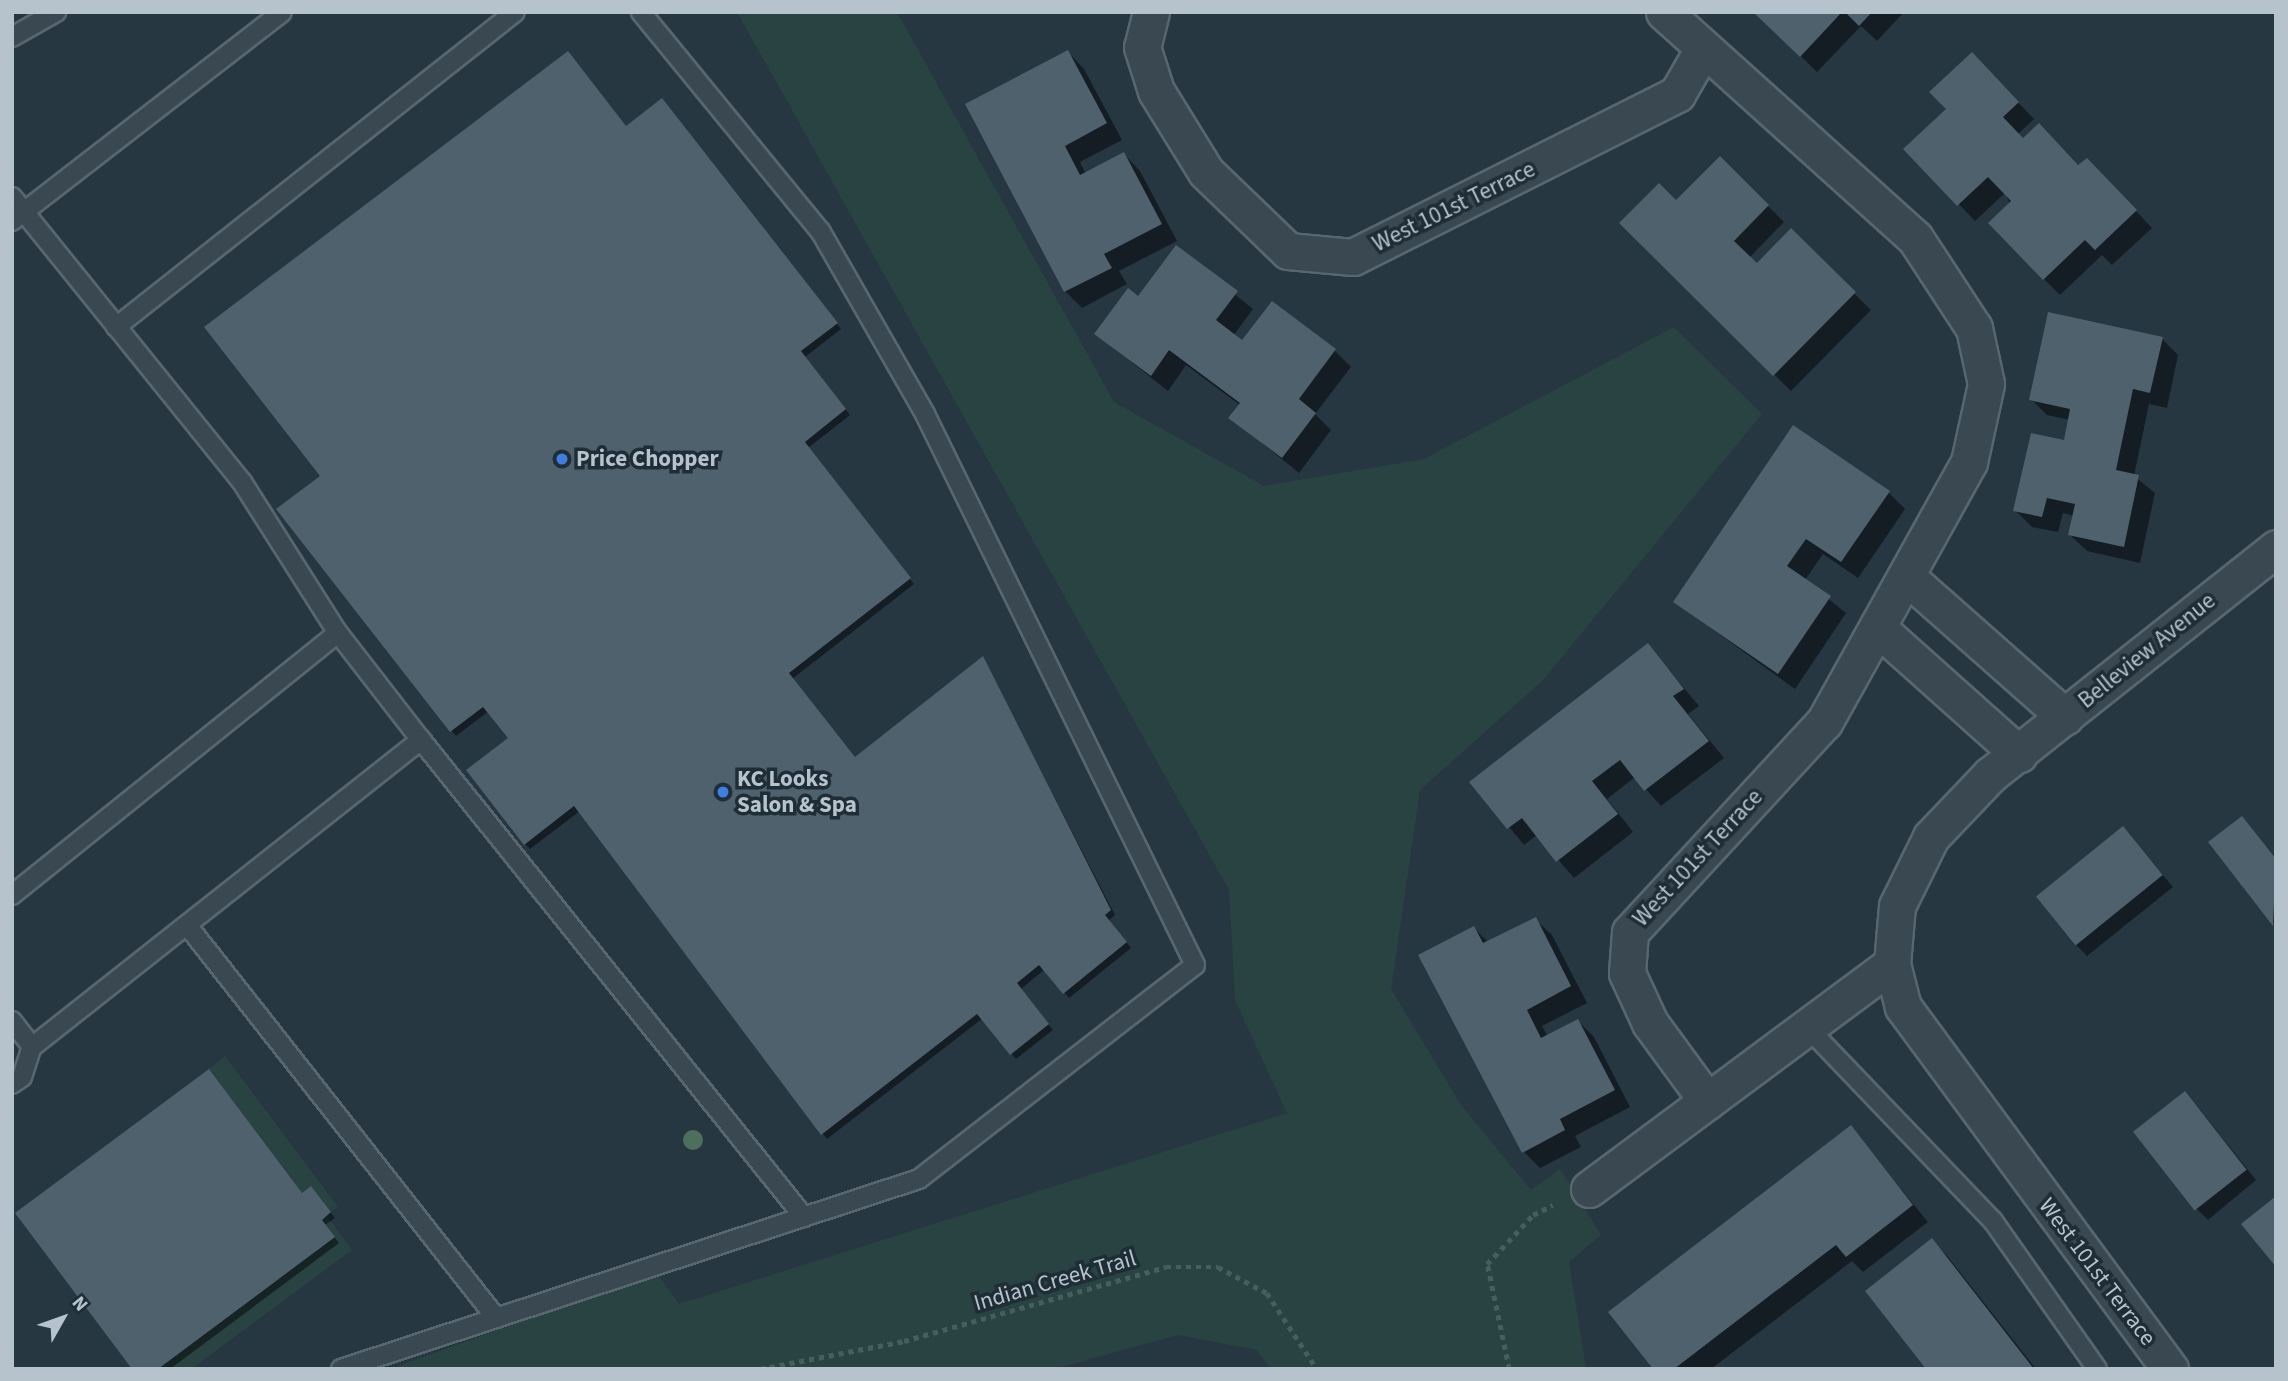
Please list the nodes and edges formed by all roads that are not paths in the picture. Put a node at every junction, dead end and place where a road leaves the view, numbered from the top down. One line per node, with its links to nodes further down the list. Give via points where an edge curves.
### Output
1 (56, 12): 7 (lane)
2 (282, 12): 10 (lane)
3 (515, 12): 11 (lane)
4 (641, 12): 28 (lane, via 820,231 925,414 1195,965 919,1179)
5 (1151, 12): 8 (street, West 101st Terrace, via 1142,47 1156,91 1206,172 1288,251 1353,257 1677,94)
6 (1664, 12): 8 (street, West 101st Terrace)
7 (12, 37)
8 (1703, 49): 13 (street, West 101st Terrace, via 1915,238 1974,328 1986,384 1969,462)
9 (12, 197): 10 (lane)
10 (18, 216): 11 (lane)
11 (116, 327): 15 (lane, via 242,482)
12 (2276, 548): 16 (street, Belleview Avenue)
13 (1907, 577): 14 (street, West 101st Terrace); 16 (street)
14 (1879, 629): 18 (street); 26 (street, West 101st Terrace, via 1825,722 1630,932 1627,973 1644,1011)
15 (338, 633): 17 (lane); 19 (lane)
16 (2065, 717): 18 (street, Belleview Avenue)
17 (421, 740): 20 (lane); 28 (lane)
18 (2019, 754): 21 (street, West 101st Terrace, via 1931,837 1897,906)
19 (12, 895)
20 (187, 925): 24 (lane); 29 (lane)
21 (1892, 964): 23 (street); 32 (street, West 101st Terrace, via 1903,1007 1924,1042)
22 (12, 1021): 24 (lane)
23 (1807, 1027): 26 (street); 31 (lane, via 1993,1221)
24 (32, 1047): 25 (lane, via 22,1077)
25 (12, 1084)
26 (1707, 1101): 27 (street)
27 (1589, 1189)
28 (804, 1217): 29 (lane)
29 (496, 1318): 30 (lane)
30 (341, 1369)
31 (2097, 1369)
32 (2169, 1369)

